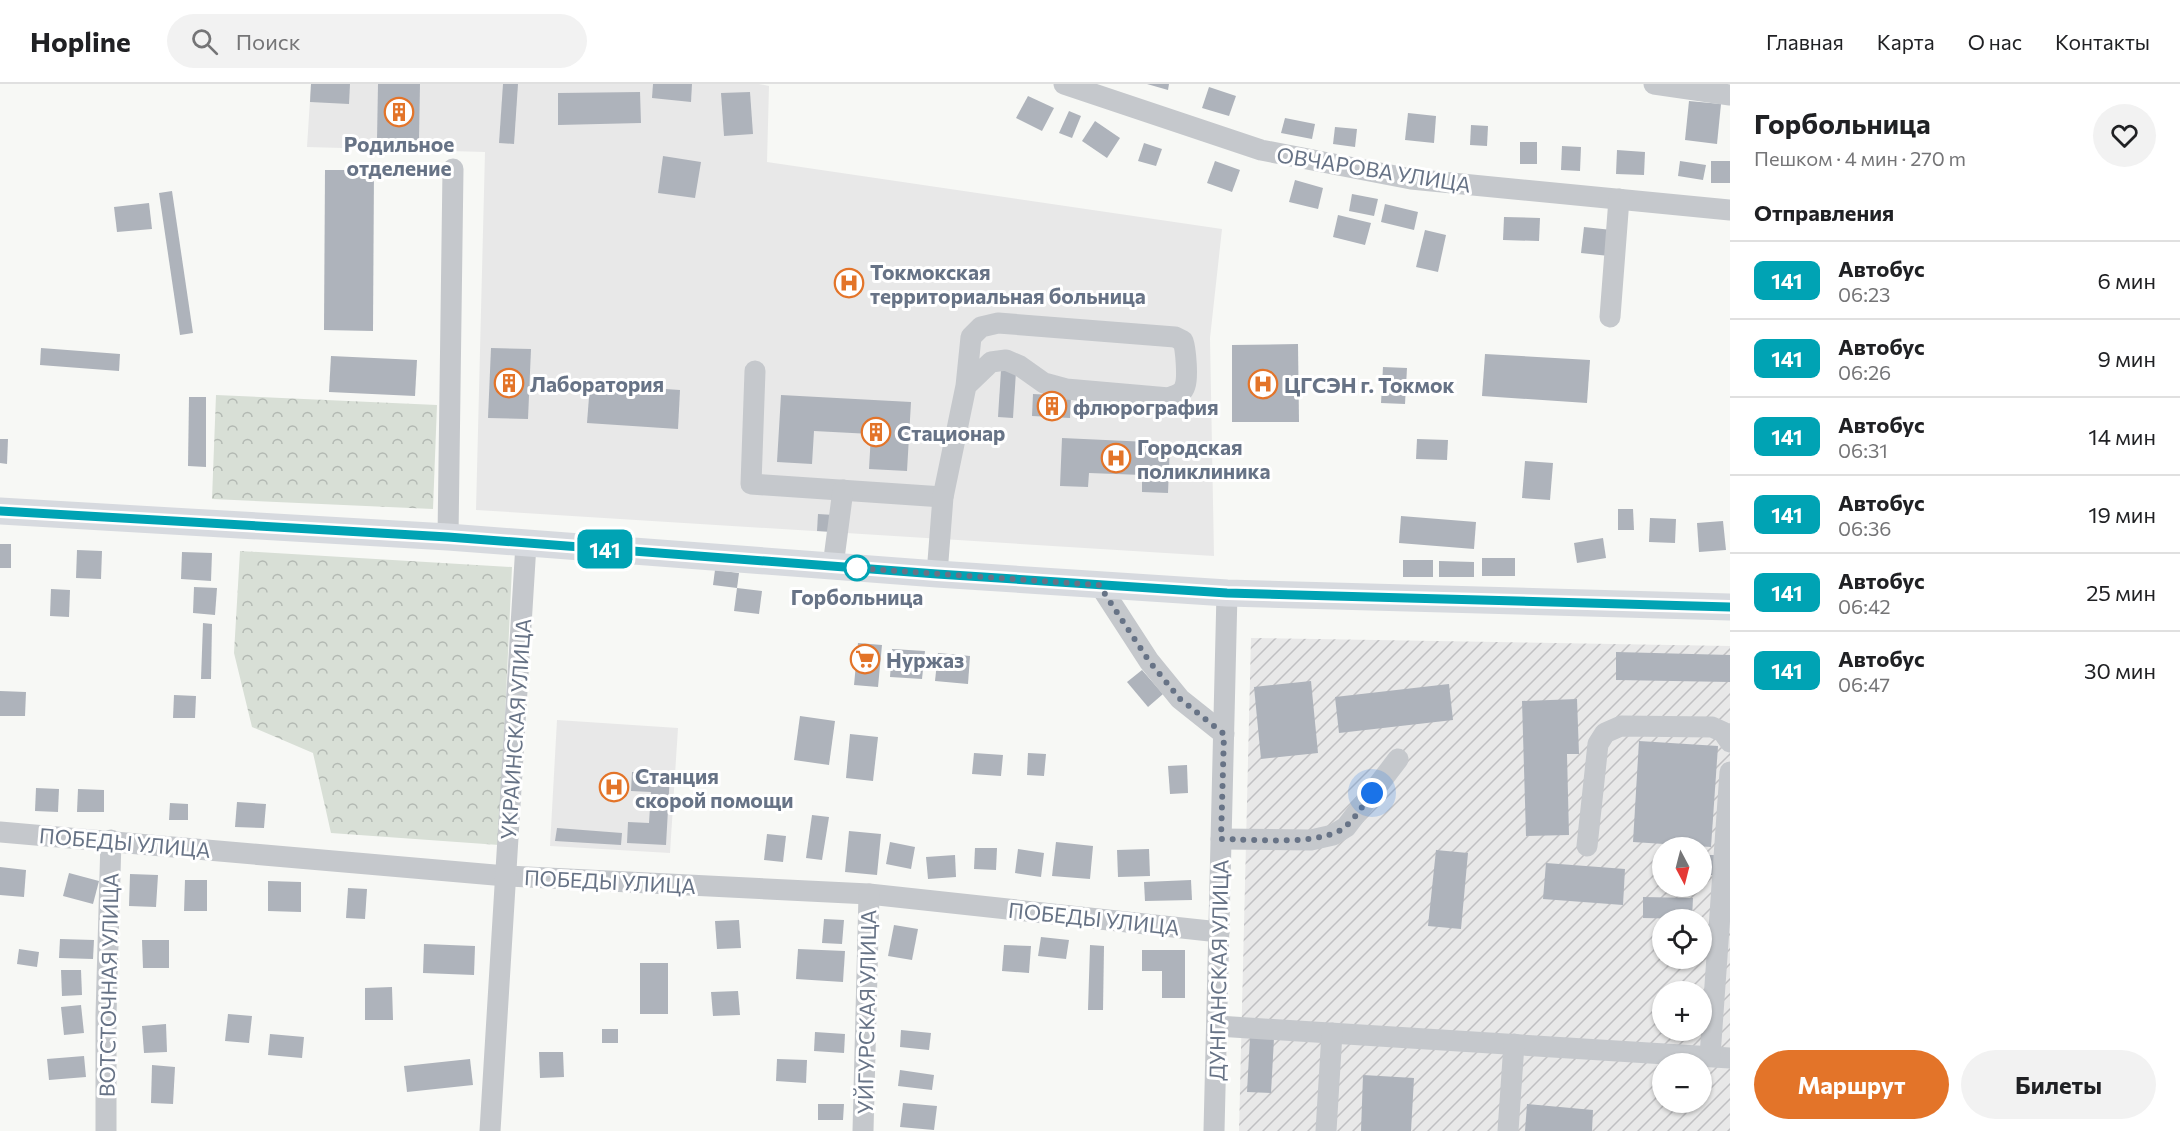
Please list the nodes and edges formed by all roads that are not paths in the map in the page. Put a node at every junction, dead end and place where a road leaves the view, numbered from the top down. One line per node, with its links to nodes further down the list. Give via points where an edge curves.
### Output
1 (1064, 84): 5 (street, ОВЧАРОВА УЛИЦА, via 1261,150 1412,179)
2 (1654, 84): 3 (street)
3 (1730, 95)
4 (453, 169): 13 (street)
5 (1619, 198): 6 (street, ОВЧАРОВА УЛИЦА); 7 (street)
6 (1730, 210)
7 (1610, 316)
8 (755, 371): 10 (street, via 751,484)
9 (966, 386): 9 (street, via 991,362 1006,360 1044,383 1066,389 1169,398 1185,386 1186,349 1183,341 1175,337 998,323 981,327 971,337); 11 (street)
10 (843, 490): 11 (street); 15 (street)
11 (943, 497): 16 (street)
12 (0, 511): 13 (main road)
13 (448, 537): 14 (main road)
14 (526, 544): 15 (main road); 28 (street, УКРАИНСКАЯ УЛИЦА)
15 (833, 566): 16 (main road)
16 (937, 574): 17 (main road)
17 (1099, 585): 18 (main road); 20 (street, via 1149,661 1180,699)
18 (1227, 593): 19 (main road); 20 (street, ДУНГАНСКАЯ УЛИЦА)
19 (1730, 607)
20 (1224, 734): 25 (street, ДУНГАНСКАЯ УЛИЦА)
21 (1730, 742): 27 (street, via 1723,732 1712,727 1621,726 1605,733 1598,744)
22 (1398, 759): 25 (street, via 1346,827 1333,835 1311,840)
23 (1730, 772): 34 (street)
24 (0, 832): 26 (street, ПОБЕДЫ УЛИЦА)
25 (1221, 839): 30 (street, ДУНГАНСКАЯ УЛИЦА)
26 (111, 840): 28 (street, ПОБЕДЫ УЛИЦА); 35 (street, ВОТСТОЧНАЯ УЛИЦА)
27 (1587, 846)
28 (506, 876): 29 (street, ПОБЕДЫ УЛИЦА); 36 (street, УКРАИНСКАЯ УЛИЦА)
29 (869, 894): 30 (street, ПОБЕДЫ УЛИЦА); 37 (street, УЙГУРСКАЯ УЛИЦА)
30 (1219, 932): 31 (street, ДУНГАНСКАЯ УЛИЦА)
31 (1217, 1026): 32 (street); 38 (street, ДУНГАНСКАЯ УЛИЦА)
32 (1332, 1033): 33 (street); 39 (street)
33 (1514, 1044): 34 (street); 40 (street)
34 (1720, 1057)
35 (106, 1131)
36 (490, 1131)
37 (863, 1131)
38 (1214, 1131)
39 (1326, 1131)
40 (1508, 1131)

